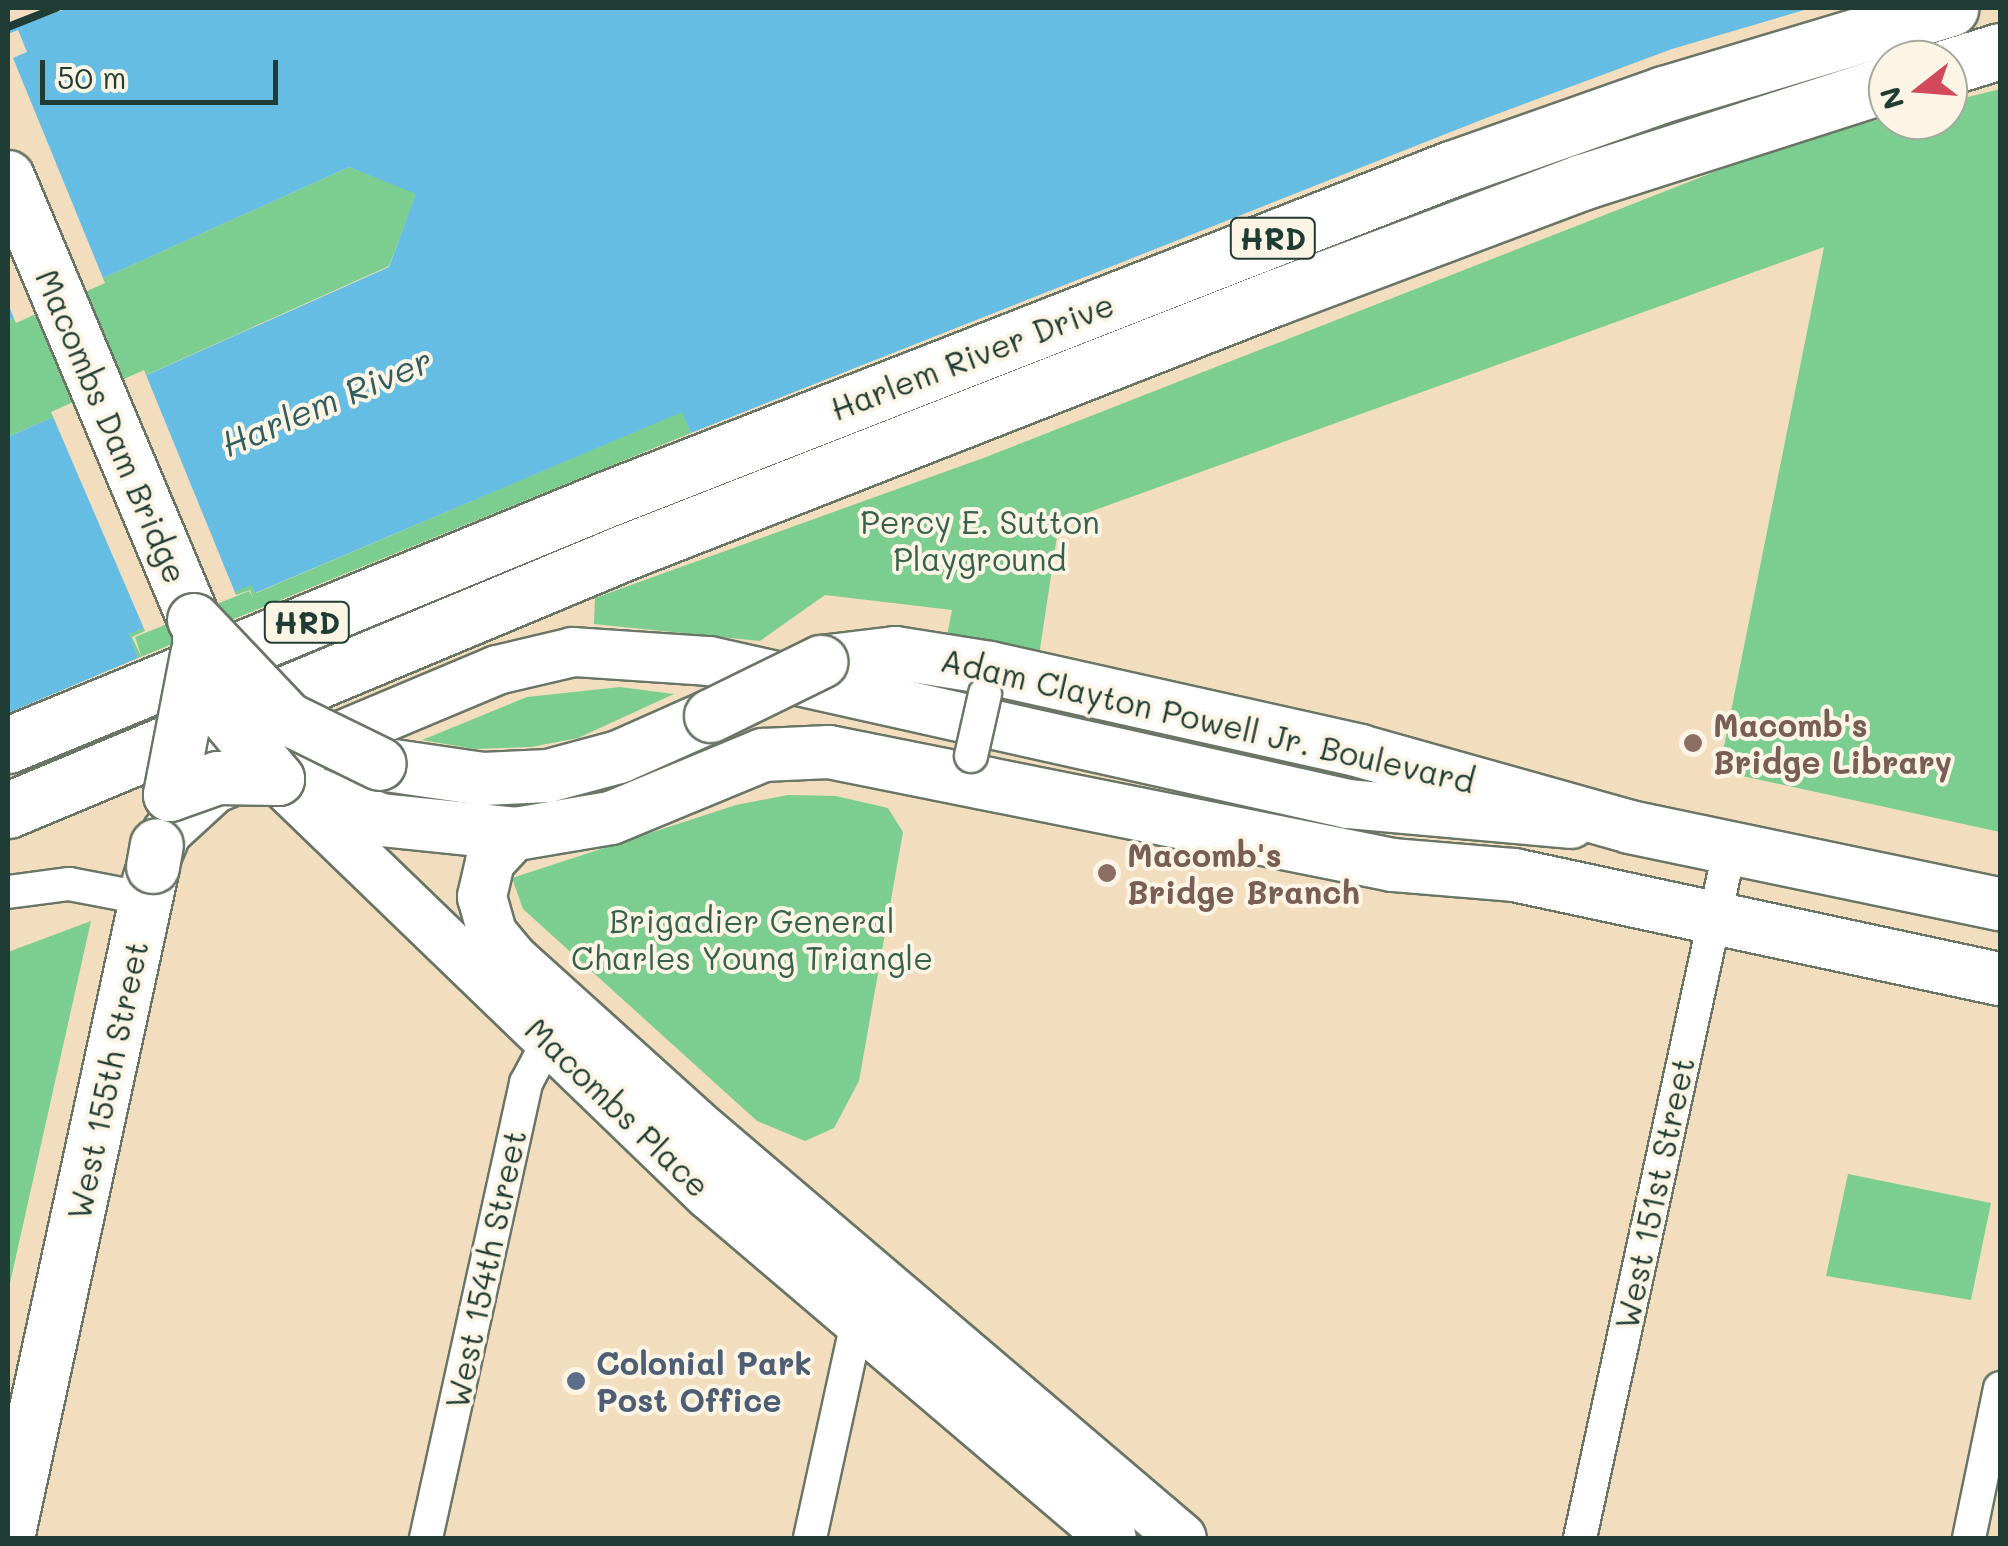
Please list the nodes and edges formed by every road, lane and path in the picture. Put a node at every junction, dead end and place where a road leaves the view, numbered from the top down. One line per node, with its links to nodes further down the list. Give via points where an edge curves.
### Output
1 (1950, 8): 9 (highway, Harlem River Drive / HRD, via 1715,78 1468,163 607,499)
2 (2000, 51): 3 (highway)
3 (1968, 61)
4 (1868, 91): 12 (highway, Harlem River Drive / HRD, via 1478,220 626,552)
5 (8, 177): 6 (main road, Macombs Dam Bridge)
6 (194, 620): 8 (main road, Macombs Place, bridge); 11 (main road, Adam Clayton Powell Jr. Boulevard, bridge, via 288,719)
7 (988, 681): 10 (main road, Adam Clayton Powell Jr. Boulevard); 11 (main road, Adam Clayton Powell Jr. Boulevard, bridge, via 895,653 821,662 619,757 548,776 483,780); 13 (street, bridge)
8 (210, 722): 11 (main road, bridge); 14 (main road, Macombs Place, bridge); 15 (main road, West 155th Street, bridge)
9 (8, 745)
10 (1360, 751): 16 (street); 18 (main road, Adam Clayton Powell Jr. Boulevard)
11 (380, 764)
12 (107, 767): 17 (highway, Harlem River Drive / HRD); 19 (highway)
13 (969, 768): 20 (main road, Adam Clayton Powell Jr. Boulevard, via 783,751 740,762 612,818); 22 (main road, Adam Clayton Powell Jr. Boulevard, via 1394,865)
14 (296, 790): 15 (main road, bridge, via 218,778); 20 (main road, Adam Clayton Powell Jr. Boulevard, via 415,827); 28 (street, Macombs Place)
15 (170, 795): 33 (main road, West 155th Street, bridge)
16 (1348, 804): 18 (street, Adam Clayton Powell Jr. Boulevard); 22 (street, Adam Clayton Powell Jr. Boulevard, via 1400,839); 24 (street, Adam Clayton Powell Jr. Boulevard, via 709,661 572,652 497,670 214,789 167,832)
17 (8, 810)
18 (1630, 826): 21 (main road, Adam Clayton Powell Jr. Boulevard)
19 (8, 834)
20 (516, 834): 28 (street, Macombs Place, via 490,862 483,909)
21 (1730, 847): 25 (main road, Adam Clayton Powell Jr. Boulevard); 26 (street, West 151st Street)
22 (1514, 875): 26 (main road, Adam Clayton Powell Jr. Boulevard)
23 (8, 892): 24 (street, via 69,884)
24 (143, 898): 32 (street, Adam Clayton Powell Jr. Boulevard)
25 (2000, 904)
26 (1714, 918): 27 (main road, Adam Clayton Powell Jr. Boulevard); 38 (street, West 151st Street)
27 (2000, 979)
28 (557, 1024): 29 (street, Macombs Place); 30 (street, Macombs Place, via 709,1196); 34 (street, West 154th Street, via 526,1083)
29 (868, 1270): 30 (street); 37 (street, Macombs Place)
30 (858, 1322): 35 (street); 36 (street, Macombs Place)
31 (2000, 1388): 39 (street)
32 (8, 1517)
33 (8, 1538)
34 (426, 1538)
35 (810, 1538)
36 (1112, 1538)
37 (1182, 1538)
38 (1580, 1538)
39 (1968, 1538)

